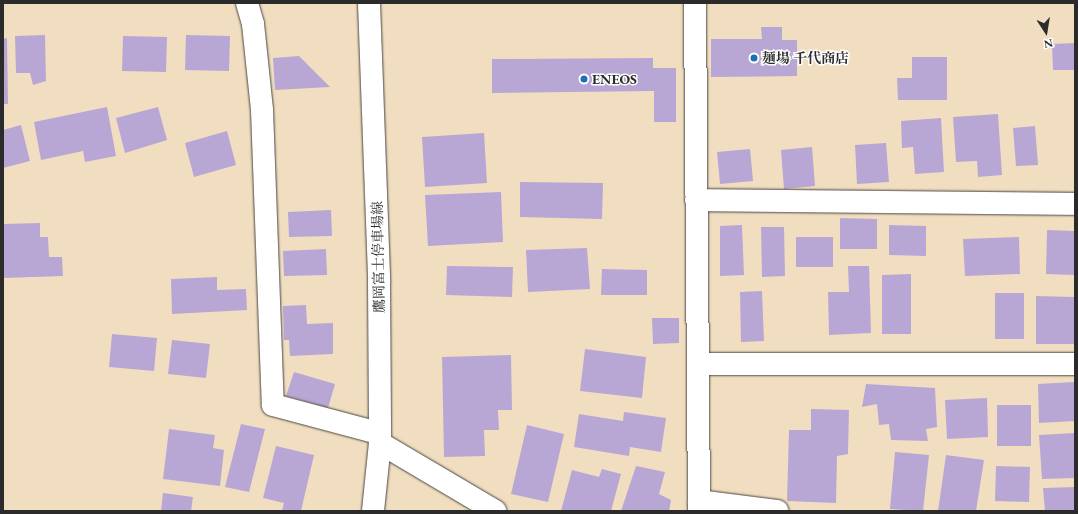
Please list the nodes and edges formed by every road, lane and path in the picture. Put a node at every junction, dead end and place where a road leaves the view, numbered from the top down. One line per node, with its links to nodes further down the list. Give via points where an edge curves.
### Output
1 (247, 3): 8 (street, via 253,24 262,110 273,405)
2 (369, 3): 8 (street, 鷹岡富士停車場線, via 380,282)
3 (695, 3): 4 (street)
4 (696, 200): 5 (street); 6 (street)
5 (1075, 204)
6 (698, 364): 7 (street); 9 (street)
7 (1075, 364)
8 (379, 438): 10 (street, 鷹岡富士停車場線); 11 (street)
9 (699, 506): 12 (street)
10 (373, 511)
11 (495, 511)
12 (777, 511)

